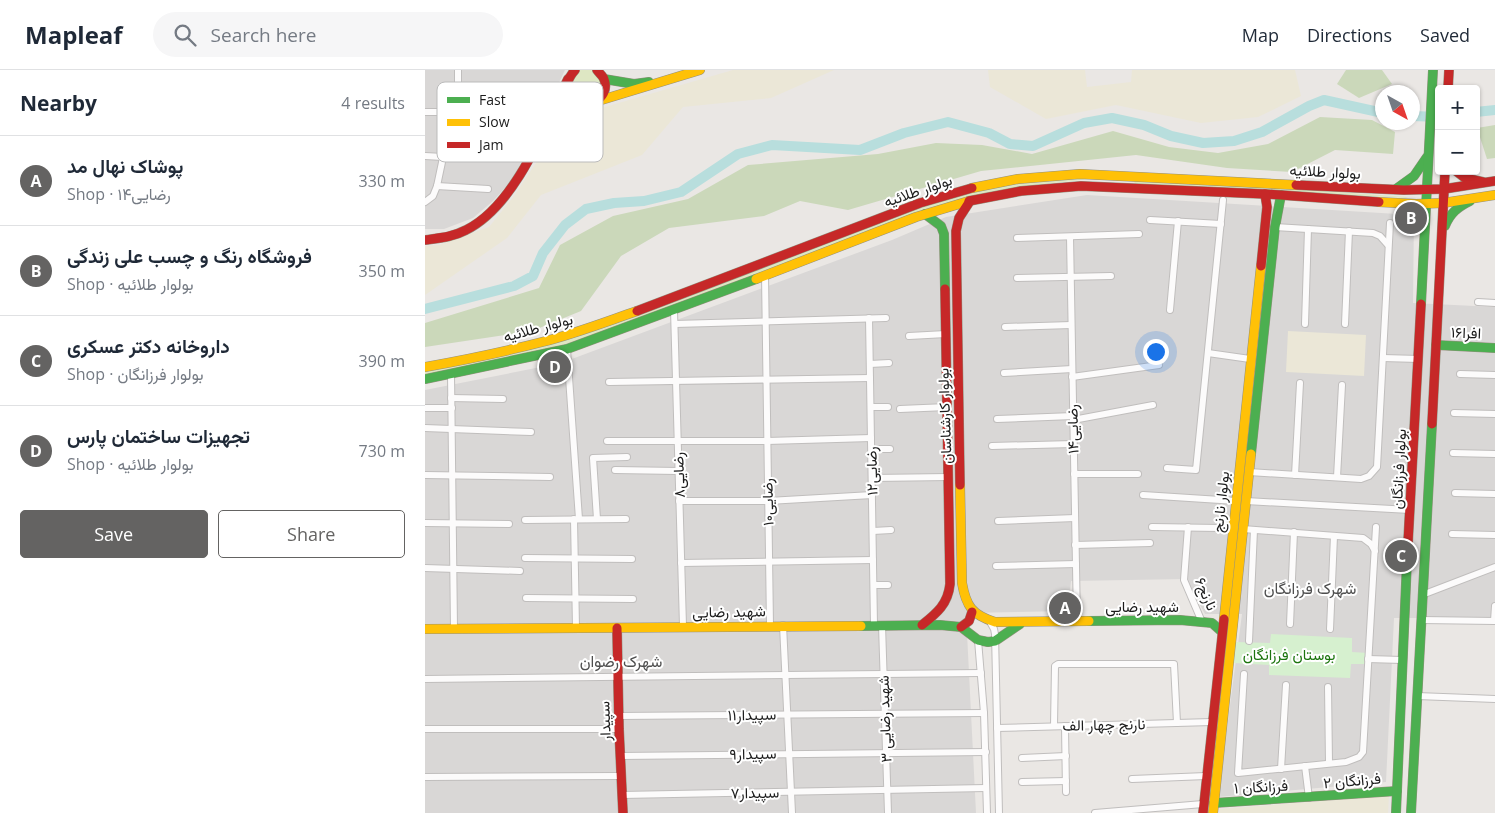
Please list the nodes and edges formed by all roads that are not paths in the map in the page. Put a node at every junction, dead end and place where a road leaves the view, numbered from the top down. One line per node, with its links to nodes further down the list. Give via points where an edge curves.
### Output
1 (575, 70): 8 (main road)
2 (597, 70): 7 (main road)
3 (701, 70): 6 (main road)
4 (1433, 70): 13 (main road, بولوار فرزانگان)
5 (1449, 70): 10 (main road)
6 (688, 72): 9 (main road)
7 (604, 79): 9 (main road, via 634,84); 11 (main road)
8 (568, 80)
9 (659, 82): 12 (main road)
10 (1448, 85)
11 (603, 93)
12 (603, 100)
13 (1429, 152): 17 (main road, بولوار فرزانگان); 30 (main road, via 1420,170)
14 (442, 162): 25 (street)
15 (527, 162): 18 (main road)
16 (529, 162): 18 (main road)
17 (1428, 166): 19 (main road); 31 (main road, بولوار فرزانگان)
18 (525, 167): 61 (main road, via 507,196 481,222 455,235)
19 (1435, 172)
20 (1445, 175): 29 (main road, بولوار فرزانگان)
21 (1461, 175): 24 (main road)
22 (1127, 176): 27 (main road); 30 (main road, بولوار طلائیه); 91 (main road, بولوار طلائیه, via 1053,176 966,189 920,203 584,330 493,354)
23 (1495, 181): 24 (main road, بولوار طلائیه)
24 (1483, 182): 26 (main road, بولوار طلائیه)
25 (437, 186): 28 (street); 38 (street, via 433,196)
26 (1462, 186): 29 (main road, بولوار طلائیه); 36 (main road, via 1457,191)
27 (1125, 187): 32 (main road, بولوار طلائیه); 39 (main road, بولوار طلائیه, via 1053,187)
28 (488, 189)
29 (1444, 189): 31 (main road, بولوار طلائیه); 40 (main road, بولوار فرزانگان)
30 (1400, 190): 31 (main road, بولوار طلائیه); 41 (main road, via 1410,197)
31 (1427, 190): 42 (main road, بولوار فرزانگان)
32 (1265, 194): 34 (main road, بولوار طلائیه); 43 (main road, بولوار نارنج)
33 (1495, 195): 35 (main road, بولوار طلائیه)
34 (1281, 196): 41 (main road, بولوار طلائیه); 44 (main road, بولوار نارنج)
35 (1479, 197): 36 (main road, بولوار طلائیه); 60 (main road, via 1452,211)
36 (1461, 199): 40 (main road, بولوار طلائیه)
37 (1223, 200): 51 (street)
38 (426, 201)
39 (969, 201): 45 (main road, بولوار طلائیه); 54 (main road, بولوار کارشناسان)
40 (1443, 202): 42 (main road, بولوار طلائیه); 48 (main road, بولوار فرزانگان)
41 (1404, 204): 42 (main road, بولوار طلائیه)
42 (1426, 204): 49 (main road, بولوار فرزانگان)
43 (1267, 206): 44 (main road, via 1272,203); 86 (main road, بولوار نارنج)
44 (1278, 206): 52 (main road, بولوار نارنج)
45 (925, 214): 56 (main road, via 941,226); 63 (main road, بولوار طلائیه)
46 (1150, 220): 47 (street)
47 (1178, 221): 51 (street); 70 (street)
48 (1442, 221): 49 (main road, via 1433,215); 60 (main road, بولوار فرزانگان)
49 (1425, 222): 87 (main road, بولوار فرزانگان)
50 (1390, 223): 62 (street)
51 (1221, 224): 84 (street)
52 (1275, 226): 53 (street); 119 (main road, بولوار نارنج)
53 (1308, 229): 55 (street); 75 (street)
54 (956, 230): 56 (main road, via 946,228); 194 (main road, بولوار کارشناسان)
55 (1349, 232): 62 (street, via 1373,233); 76 (street)
56 (943, 234): 79 (main road, بولوار کارشناسان)
57 (1139, 234): 58 (street)
58 (1070, 237): 59 (street); 64 (street, رضایی۱۴)
59 (1017, 238)
60 (1441, 238): 81 (main road, بولوار فرزانگان)
61 (425, 240)
62 (1389, 245): 85 (street)
63 (765, 275): 69 (main road, بولوار طلائیه); 73 (street, رضایی۱۰)
64 (1071, 276): 65 (street); 66 (street); 77 (street, رضایی۱۴)
65 (1111, 276)
66 (1017, 278)
67 (1478, 302): 68 (street)
68 (1495, 303)
69 (674, 310): 74 (street, رضایی۸); 83 (main road, بولوار طلائیه)
70 (1170, 310)
71 (869, 318): 72 (street); 73 (street); 89 (street, رضایی۱۲)
72 (886, 318)
73 (766, 321): 74 (street); 100 (street, رضایی۱۰)
74 (675, 324): 101 (street, رضایی۸)
75 (1305, 324)
76 (1345, 324)
77 (1071, 325): 78 (street); 92 (street, رضایی۱۴)
78 (1005, 327)
79 (946, 334): 80 (street); 110 (main road, بولوار کارشناسان)
80 (909, 336)
81 (1436, 345): 82 (main road, ۱۶افرا); 124 (main road, بولوار فرزانگان)
82 (1495, 348)
83 (567, 349): 94 (main road, بولوار طلائیه); 159 (street)
84 (1208, 353): 86 (street); 136 (street, via 1196,470)
85 (1383, 358): 87 (street); 147 (street, via 1377,467 1369,476)
86 (1251, 359): 118 (main road, بولوار نارنج)
87 (1419, 359): 123 (main road, بولوار فرزانگان)
88 (889, 363): 89 (street)
89 (870, 364): 98 (street, رضایی۱۲)
90 (1159, 365): 97 (street)
91 (425, 367)
92 (1072, 370): 93 (street); 97 (street, رضایی۱۴)
93 (1004, 373)
94 (451, 374): 99 (main road, بولوار طلائیه); 105 (street)
95 (1460, 374): 96 (street)
96 (1495, 375)
97 (1072, 377): 116 (street, رضایی۱۴)
98 (870, 378): 100 (street); 109 (street, رضایی۱۲)
99 (425, 379)
100 (766, 379): 101 (street); 127 (street, رضایی۱۰)
101 (675, 380): 102 (street); 126 (street, رضایی۸)
102 (609, 382)
103 (1300, 383): 143 (street)
104 (1342, 384): 147 (street)
105 (451, 398): 106 (street); 112 (street)
106 (503, 398)
107 (1153, 405): 116 (street)
108 (888, 406): 109 (street)
109 (871, 407): 125 (street, رضایی۱۲)
110 (947, 407): 113 (street); 146 (main road, بولوار کارشناسان)
111 (425, 408): 112 (street)
112 (452, 408): 121 (street)
113 (900, 409)
114 (1454, 413): 115 (street)
115 (1495, 414)
116 (1073, 418): 117 (street); 129 (street, رضایی۱۴)
117 (997, 419)
118 (1243, 422): 119 (main road); 155 (main road, بولوار نارنج)
119 (1254, 423): 139 (main road, بولوار نارنج)
120 (425, 428): 121 (street)
121 (453, 428): 122 (street); 144 (street)
122 (531, 432)
123 (1415, 435): 124 (main road); 157 (main road, بولوار فرزانگان)
124 (1431, 436): 198 (main road, بولوار فرزانگان)
125 (871, 438): 127 (street); 131 (street, رضایی۱۲)
126 (677, 441): 127 (street); 128 (street); 138 (street, رضایی۸)
127 (767, 441): 154 (street, رضایی۱۰)
128 (607, 442)
129 (1073, 444): 130 (street); 140 (street, رضایی۱۴)
130 (993, 446)
131 (872, 449): 132 (street); 148 (street, رضایی۱۲)
132 (890, 449)
133 (1453, 453): 134 (street)
134 (1495, 454)
135 (627, 457): 160 (street, via 593,458)
136 (1167, 468)
137 (615, 470): 138 (street)
138 (679, 471): 153 (street, رضایی۸)
139 (1249, 472): 143 (street); 156 (main road, بولوار نارنج)
140 (1074, 474): 141 (street); 158 (street, رضایی۱۴)
141 (1138, 474)
142 (425, 475): 144 (street)
143 (1295, 475): 147 (street)
144 (453, 476): 145 (street); 166 (street)
145 (550, 477)
146 (949, 477): 148 (street); 195 (main road, بولوار کارشناسان)
147 (1337, 477)
148 (872, 478): 152 (street, رضایی۱۲)
149 (1455, 493): 150 (street)
150 (1495, 494)
151 (1143, 495): 155 (street)
152 (872, 496): 154 (street); 174 (street, رضایی۱۲)
153 (679, 501): 154 (street); 187 (street, رضایی۸)
154 (768, 501): 186 (street, رضایی۱۰)
155 (1236, 501): 226 (main road, بولوار نارنج)
156 (1246, 501): 157 (street); 171 (main road, بولوار نارنج)
157 (1410, 510): 231 (main road, بولوار فرزانگان)
158 (1075, 518): 163 (street); 180 (street, رضایی۱۴)
159 (577, 519): 160 (street); 162 (street); 183 (street)
160 (597, 519): 161 (street)
161 (626, 519)
162 (525, 520)
163 (997, 521)
164 (425, 523): 166 (street)
165 (509, 524): 166 (street)
166 (453, 525): 192 (street)
167 (1152, 527): 168 (street)
168 (1188, 527): 170 (street); 211 (street, نارنج۶, via 1184,580)
169 (1376, 527): 181 (street)
170 (1219, 528)
171 (1243, 529): 173 (street); 276 (main road, بولوار نارنج)
172 (891, 530): 174 (street)
173 (1254, 530): 175 (street); 229 (street)
174 (873, 531): 185 (street, رضایی۱۲)
175 (1294, 532): 178 (street); 213 (street)
176 (1452, 534): 177 (street)
177 (1495, 535)
178 (1334, 536): 181 (street, via 1363,538); 225 (street)
179 (1149, 543): 180 (street)
180 (1075, 545): 188 (street, رضایی۱۴)
181 (1375, 551): 230 (street)
182 (525, 558): 183 (street)
183 (575, 558): 184 (street); 200 (street)
184 (632, 559)
185 (873, 560): 186 (street); 196 (street, رضایی۱۲)
186 (769, 562): 187 (street); 214 (street, رضایی۱۰)
187 (681, 563): 219 (street, رضایی۸)
188 (1076, 564): 189 (street); 209 (street, رضایی۱۴)
189 (997, 566)
190 (1495, 567): 198 (street)
191 (425, 568): 192 (street)
192 (454, 569): 193 (street); 224 (street)
193 (520, 571)
194 (962, 583): 195 (main road, via 956,589); 202 (main road, بولوار کارشناسان)
195 (950, 584): 203 (main road, بولوار کارشناسان)
196 (874, 586): 197 (street); 216 (street, رضایی۱۲)
197 (888, 586)
198 (1422, 595): 208 (main road, بولوار فرزانگان)
199 (525, 598): 200 (street)
200 (576, 598): 201 (street); 220 (street)
201 (633, 598)
202 (965, 600): 203 (main road, via 956,596); 206 (main road, بولوار کارشناسان)
203 (947, 601): 205 (main road, بولوار کارشناسان)
204 (1495, 606): 210 (street)
205 (939, 612): 217 (main road, بولوار کارشناسان); 218 (main road)
206 (972, 612): 207 (main road); 222 (main road, via 969,621)
207 (989, 620): 212 (main road, شهید رضایی); 228 (street)
208 (1421, 620): 210 (street); 241 (main road, بولوار فرزانگان)
209 (1077, 621): 211 (main road, شهید رضایی); 212 (main road, شهید رضایی)
210 (1494, 621)
211 (1202, 622): 226 (main road, نارنج۶, via 1212,623)
212 (1023, 623): 228 (main road, شهید رضایی)
213 (1290, 624)
214 (770, 625): 215 (main road, شهید رضایی); 219 (main road, شهید رضایی)
215 (783, 625): 216 (main road, شهید رضایی); 236 (street)
216 (878, 625): 217 (main road, شهید رضایی); 234 (street, شهید رضایی ۳)
217 (921, 625): 218 (main road, شهید رضایی)
218 (940, 625): 222 (main road, شهید رضایی)
219 (683, 626): 221 (main road, شهید رضایی)
220 (576, 628): 221 (main road, شهید رضایی); 224 (main road, شهید رضایی)
221 (617, 628): 237 (main road, سپیدار)
222 (961, 628): 227 (main road, شهید رضایی)
223 (425, 629): 224 (main road, شهید رضایی)
224 (454, 629)
225 (1329, 629)
226 (1221, 631): 247 (main road, بولوار نارنج)
227 (978, 640): 228 (main road); 233 (street)
228 (995, 640): 232 (street)
229 (1249, 641)
230 (1368, 659): 231 (street); 260 (street, via 1363,752 1355,760)
231 (1402, 660): 271 (main road, بولوار فرزانگان)
232 (995, 667): 233 (street); 251 (street)
233 (981, 670): 234 (street); 244 (street)
234 (884, 674): 236 (street); 243 (street, شهید رضایی ۳)
235 (1244, 674): 262 (street, via 1238,772)
236 (786, 676): 237 (street); 245 (street)
237 (618, 677): 238 (street); 246 (main road, سپیدار)
238 (425, 679)
239 (1286, 685): 262 (street)
240 (1328, 687): 260 (street)
241 (1417, 696): 242 (street); 286 (main road, بولوار فرزانگان)
242 (1495, 699)
243 (885, 713): 244 (street, سپیدار۱۱); 245 (street, سپیدار۱۱); 254 (street, شهید رضایی ۳)
244 (984, 713): 255 (street)
245 (787, 715): 246 (street, سپیدار۱۱); 256 (street)
246 (619, 716): 253 (main road, سپیدار)
247 (1212, 722): 248 (street, نارنج چهار الف); 264 (main road, بولوار نارنج)
248 (1177, 723): 249 (street, via 1174,664 1058,664 1055,666); 250 (street, نارنج چهار الف)
249 (1054, 726): 250 (street, نارنج چهار الف); 251 (street, نارنج چهار الف)
250 (1065, 726): 258 (street)
251 (997, 728): 282 (street)
252 (425, 729): 253 (street)
253 (619, 729): 257 (main road, سپیدار)
254 (886, 752): 255 (street, سپیدار۹); 256 (street, سپیدار۹); 270 (street, شهید رضایی ۳)
255 (985, 752): 269 (street)
256 (789, 753): 257 (street, سپیدار۹); 272 (street)
257 (620, 756): 263 (main road, سپیدار)
258 (1066, 756): 259 (street); 267 (street)
259 (1022, 758)
260 (1329, 763): 261 (street)
261 (1305, 766): 262 (street); 275 (street)
262 (1281, 768)
263 (621, 776): 265 (street); 274 (main road, سپیدار)
264 (1206, 776): 266 (street); 277 (main road, بولوار نارنج)
265 (425, 777)
266 (1132, 779)
267 (1066, 781): 268 (street); 273 (street)
268 (1022, 782)
269 (986, 788): 270 (street, سپیدار۷); 281 (street)
270 (887, 790): 272 (street, سپیدار۷); 280 (street, شهید رضایی ۳)
271 (1397, 791): 275 (main road, فرزانگان ۲); 285 (main road, بولوار فرزانگان)
272 (791, 792): 274 (street, سپیدار۷); 279 (street)
273 (1066, 792)
274 (622, 795): 278 (main road, سپیدار)
275 (1309, 798): 276 (main road, فرزانگان ۱)
276 (1214, 803): 284 (main road, بولوار نارنج)
277 (1203, 808): 283 (street)
278 (623, 813)
279 (792, 813)
280 (888, 813)
281 (987, 813)
282 (999, 813)
283 (1095, 813)
284 (1213, 813)
285 (1396, 813)
286 (1411, 813)

